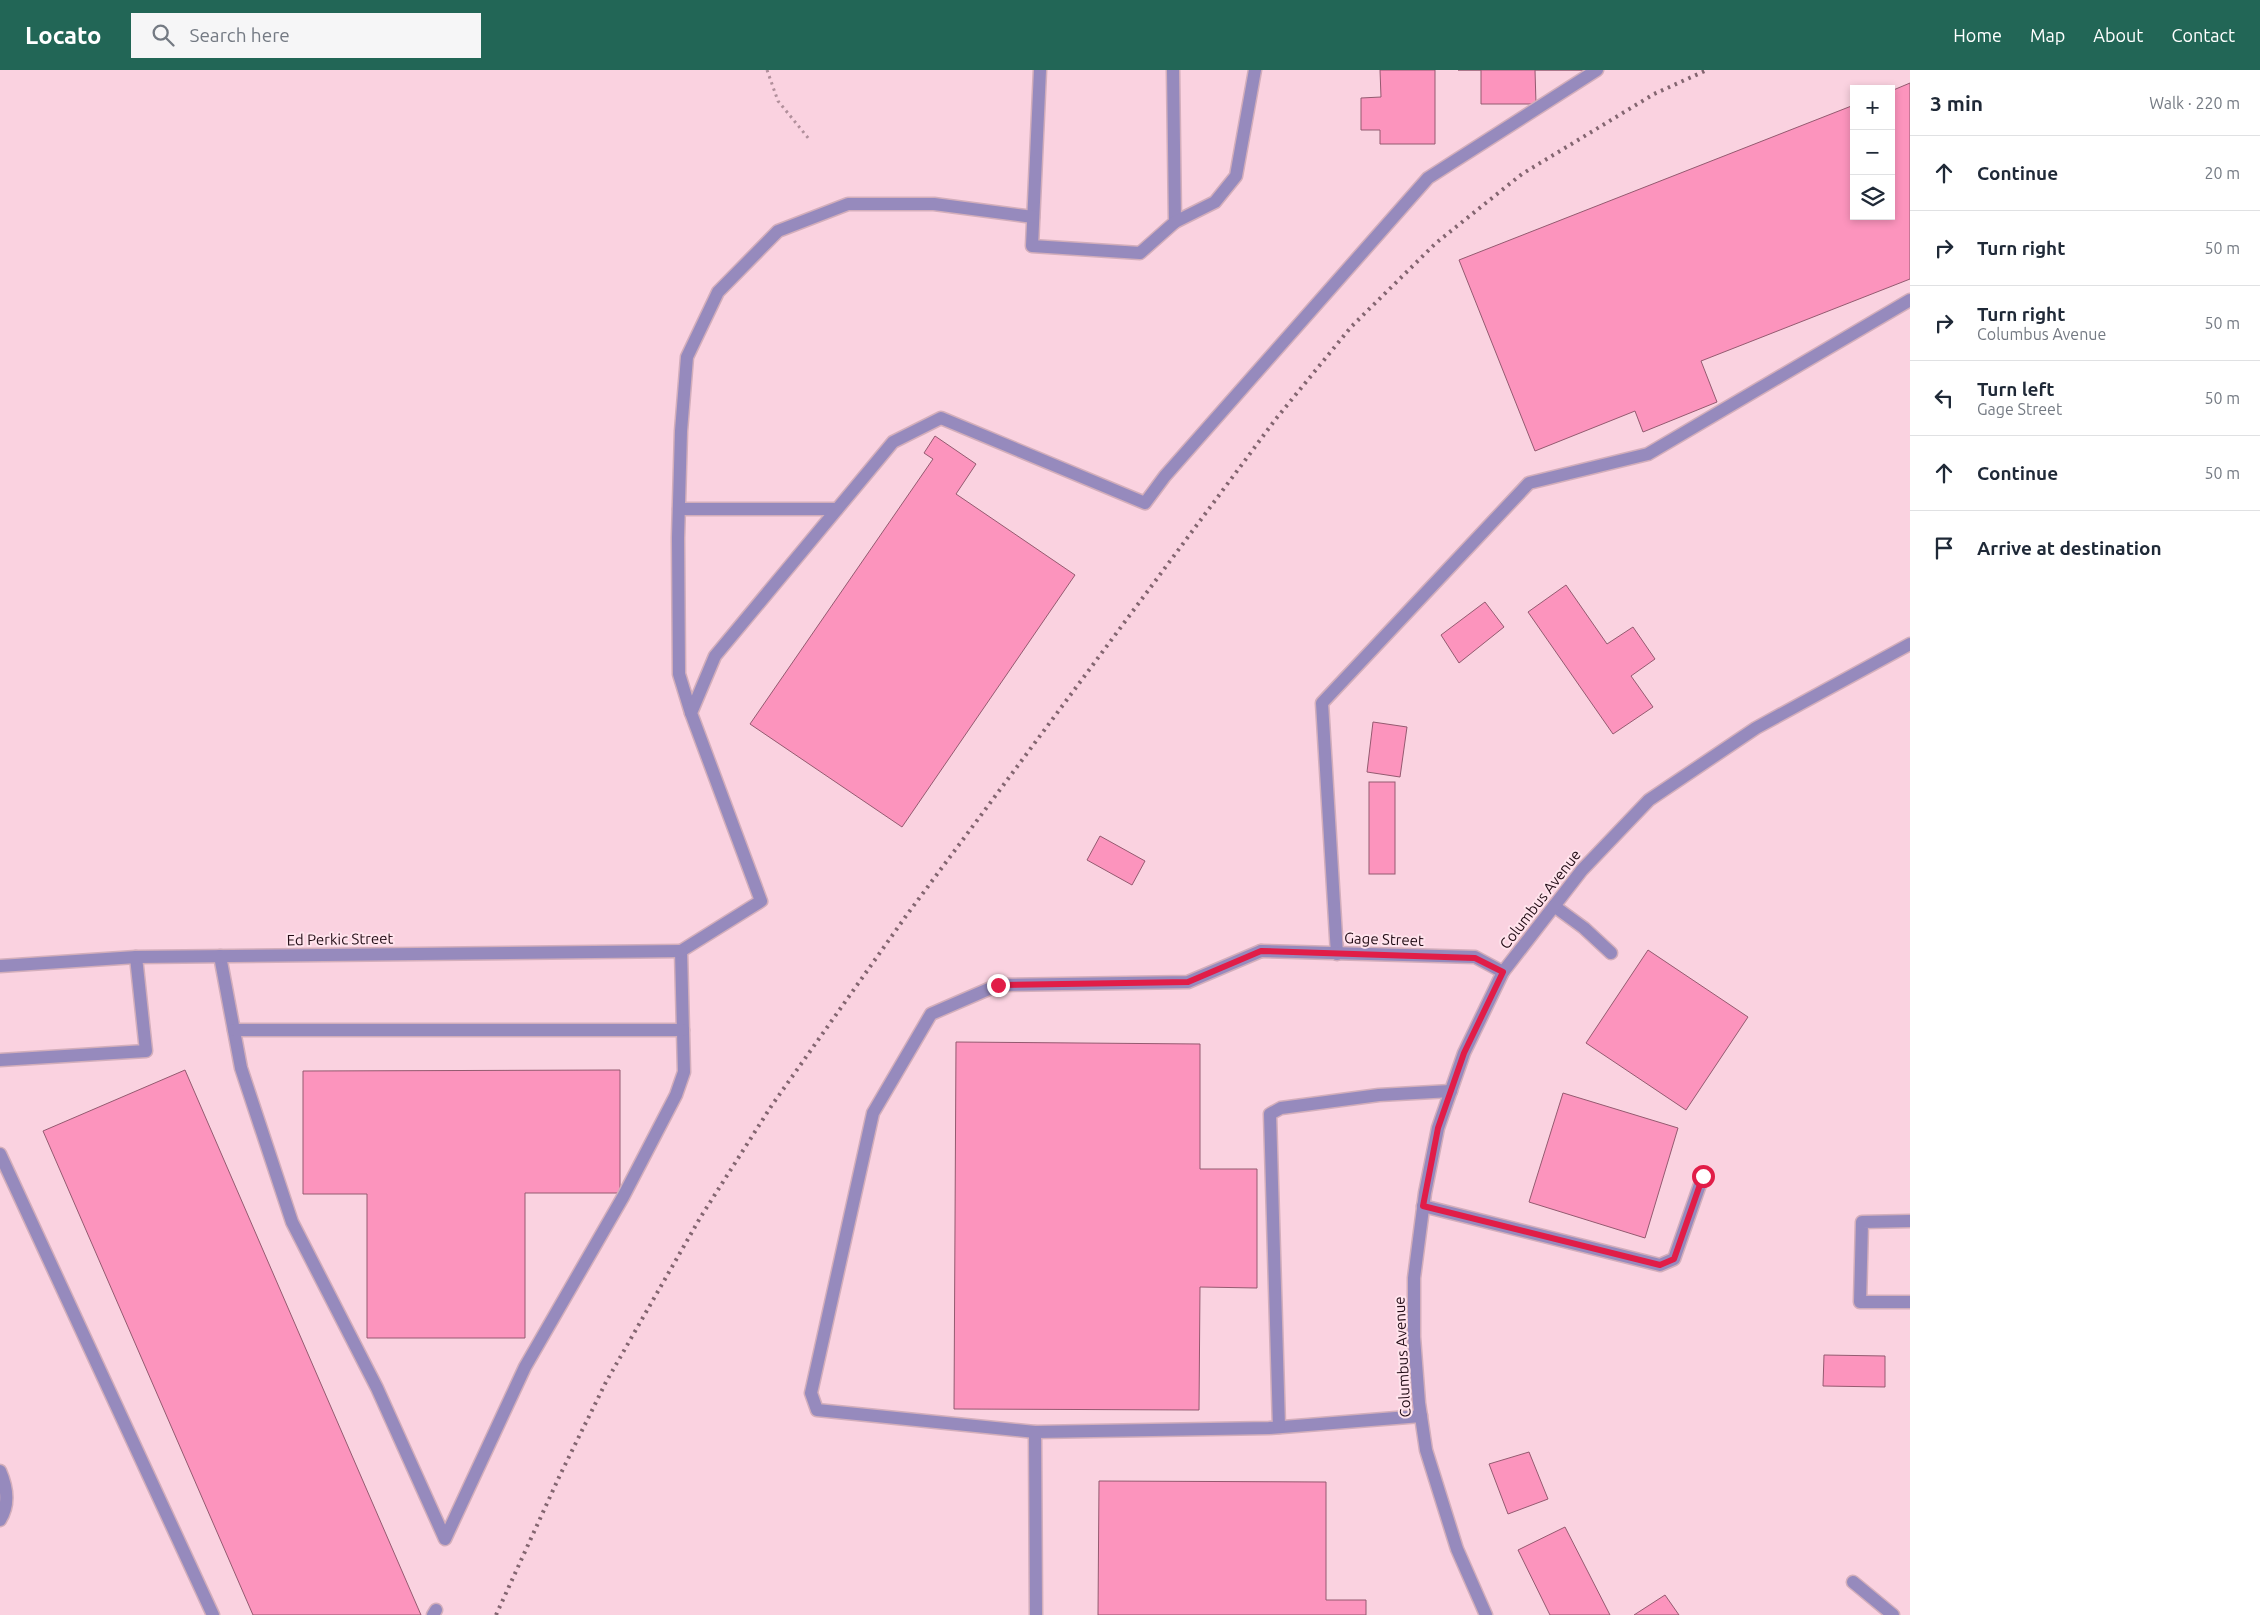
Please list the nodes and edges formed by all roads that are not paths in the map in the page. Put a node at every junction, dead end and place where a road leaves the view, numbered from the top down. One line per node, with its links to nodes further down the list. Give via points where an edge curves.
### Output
1 (1040, 70): 5 (street)
2 (1173, 70): 6 (street)
3 (1255, 70): 6 (street, via 1236,176 1215,202)
4 (1597, 70): 9 (street, via 1428,178 1165,476 1145,503 941,418 893,442)
5 (1033, 217): 6 (street, via 1032,246 1140,253); 8 (street, via 934,204 848,204 778,231 718,292 686,357)
6 (1175, 222)
7 (1910, 300): 15 (street, via 1648,454 1530,483 1322,703)
8 (679, 509): 9 (street); 11 (street, via 679,674)
9 (837, 509): 11 (street, via 715,656)
10 (1910, 644): 12 (street, Columbus Avenue, via 1756,728 1648,800 1582,870)
11 (691, 713): 13 (street, via 761,901)
12 (1554, 906): 14 (street); 19 (street, Columbus Avenue)
13 (680, 951): 16 (street, Ed Perkic Street); 21 (street)
14 (1610, 953)
15 (1337, 954): 19 (street, Gage Street, via 1475,958); 31 (street, Gage Street, via 1261,951 1188,982 998,985 931,1014 873,1113 811,1393 817,1410)
16 (220, 956): 17 (street, Ed Perkic Street); 20 (street)
17 (136, 958): 18 (street, Ed Perkic Street); 22 (street, via 146,1051)
18 (0, 966)
19 (1503, 972): 23 (street, Columbus Avenue, via 1464,1053)
20 (234, 1030): 21 (street); 21 (street, via 241,1068 292,1222 376,1388 445,1539 525,1367 623,1197 676,1095 684,1072)
21 (683, 1030)
22 (0, 1060)
23 (1451, 1091): 26 (street, Columbus Avenue, via 1438,1128); 30 (street, via 1379,1095 1281,1108 1270,1114)
24 (0, 1154): 35 (street)
25 (1703, 1176): 26 (street, via 1674,1259 1660,1265)
26 (1423, 1206): 29 (street, Columbus Avenue, via 1414,1278 1414,1337)
27 (1910, 1221): 28 (street, via 1862,1222 1860,1302)
28 (1910, 1302)
29 (1420, 1416): 30 (street); 37 (street, Columbus Avenue, via 1442,1505)
30 (1279, 1427): 31 (street)
31 (1034, 1432): 36 (street)
32 (0, 1471): 33 (street, via 7,1488)
33 (0, 1520)
34 (1853, 1582): 38 (street)
35 (213, 1615)
36 (1036, 1615)
37 (1486, 1615)
38 (1892, 1615)

